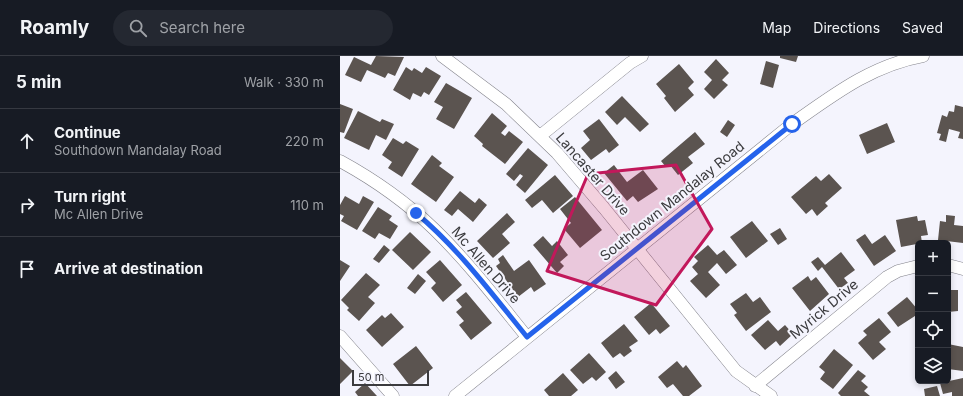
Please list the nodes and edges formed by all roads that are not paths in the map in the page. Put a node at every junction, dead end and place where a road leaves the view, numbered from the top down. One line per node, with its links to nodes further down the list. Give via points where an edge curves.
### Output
1 (442, 56): 4 (street, Lancaster Drive, via 506,104)
2 (642, 56): 4 (street)
3 (923, 56): 6 (street, Southdown Mandalay Road, via 880,69 838,91 792,124)
4 (540, 136): 6 (street, Lancaster Drive, via 558,153)
5 (340, 161): 11 (street, Mc Allen Drive, via 361,173 434,228)
6 (636, 249): 11 (street, Southdown Mandalay Road); 12 (street, Lancaster Drive, via 736,371)
7 (951, 266): 9 (street)
8 (915, 267): 12 (street, Myrick Drive, via 887,277)
9 (963, 269)
10 (340, 336): 13 (street)
11 (527, 337): 14 (street, Southdown Mandalay Road)
12 (755, 386): 15 (street, Lancaster Drive)
13 (393, 396)
14 (455, 396)
15 (771, 396)

